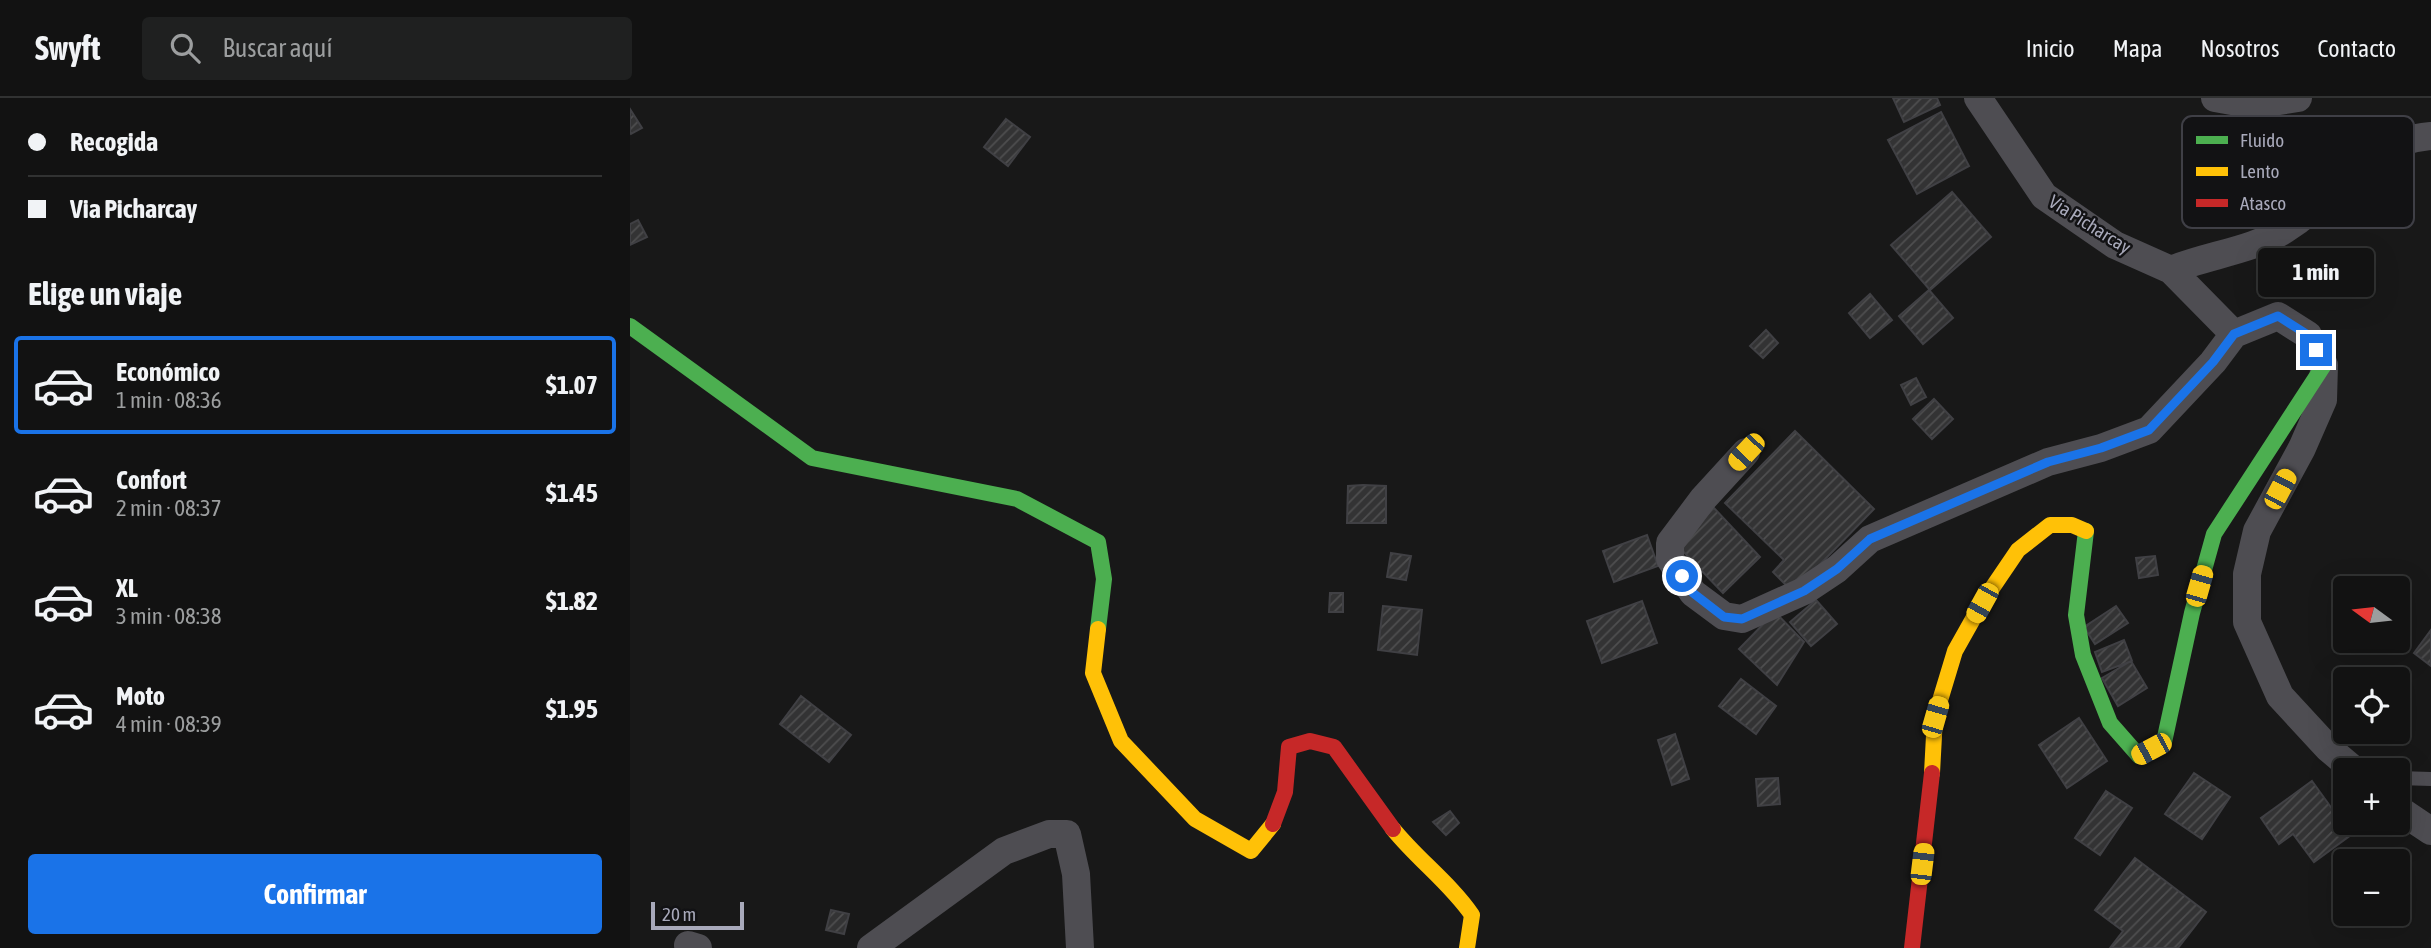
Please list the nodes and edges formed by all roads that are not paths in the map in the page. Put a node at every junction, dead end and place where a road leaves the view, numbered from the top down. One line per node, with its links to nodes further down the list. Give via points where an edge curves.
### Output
1 (1978, 98): 5 (street, Via Picharcay, via 2044,196 2115,245)
2 (2215, 98): 3 (street, via 2253,105)
3 (2298, 98)
4 (2288, 228): 5 (street)
5 (2172, 270): 7 (street, Via Picharcay)
6 (630, 326): 17 (street, via 812,458 1017,499 1098,542 1104,579 1093,673 1121,741 1195,819 1251,851 1273,829 1284,795 1289,747 1310,741 1334,747 1416,857 1454,889 1472,915)
7 (2234, 334): 8 (street, via 2278,316 2308,335); 9 (street, via 2149,430 2048,462 1870,539 1804,591 1742,619 1724,617 1693,593 1670,559 1670,543)
8 (2324, 365): 10 (street, via 2323,400 2258,531 2247,574 2247,622 2280,696); 18 (street, via 2214,534 2164,742 2138,756 2110,723 2083,655 2076,615 2087,532 2072,525 2050,525 2018,550 1955,651 1935,717)
9 (1746, 452)
10 (2340, 758)
11 (2410, 778): 12 (lane)
12 (2431, 779)
13 (2410, 816): 14 (street)
14 (2431, 831)
15 (872, 948): 16 (street, via 1004,851 1049,834 1067,834 1076,874)
16 (1080, 948)
17 (1468, 948)
18 (1912, 948)

